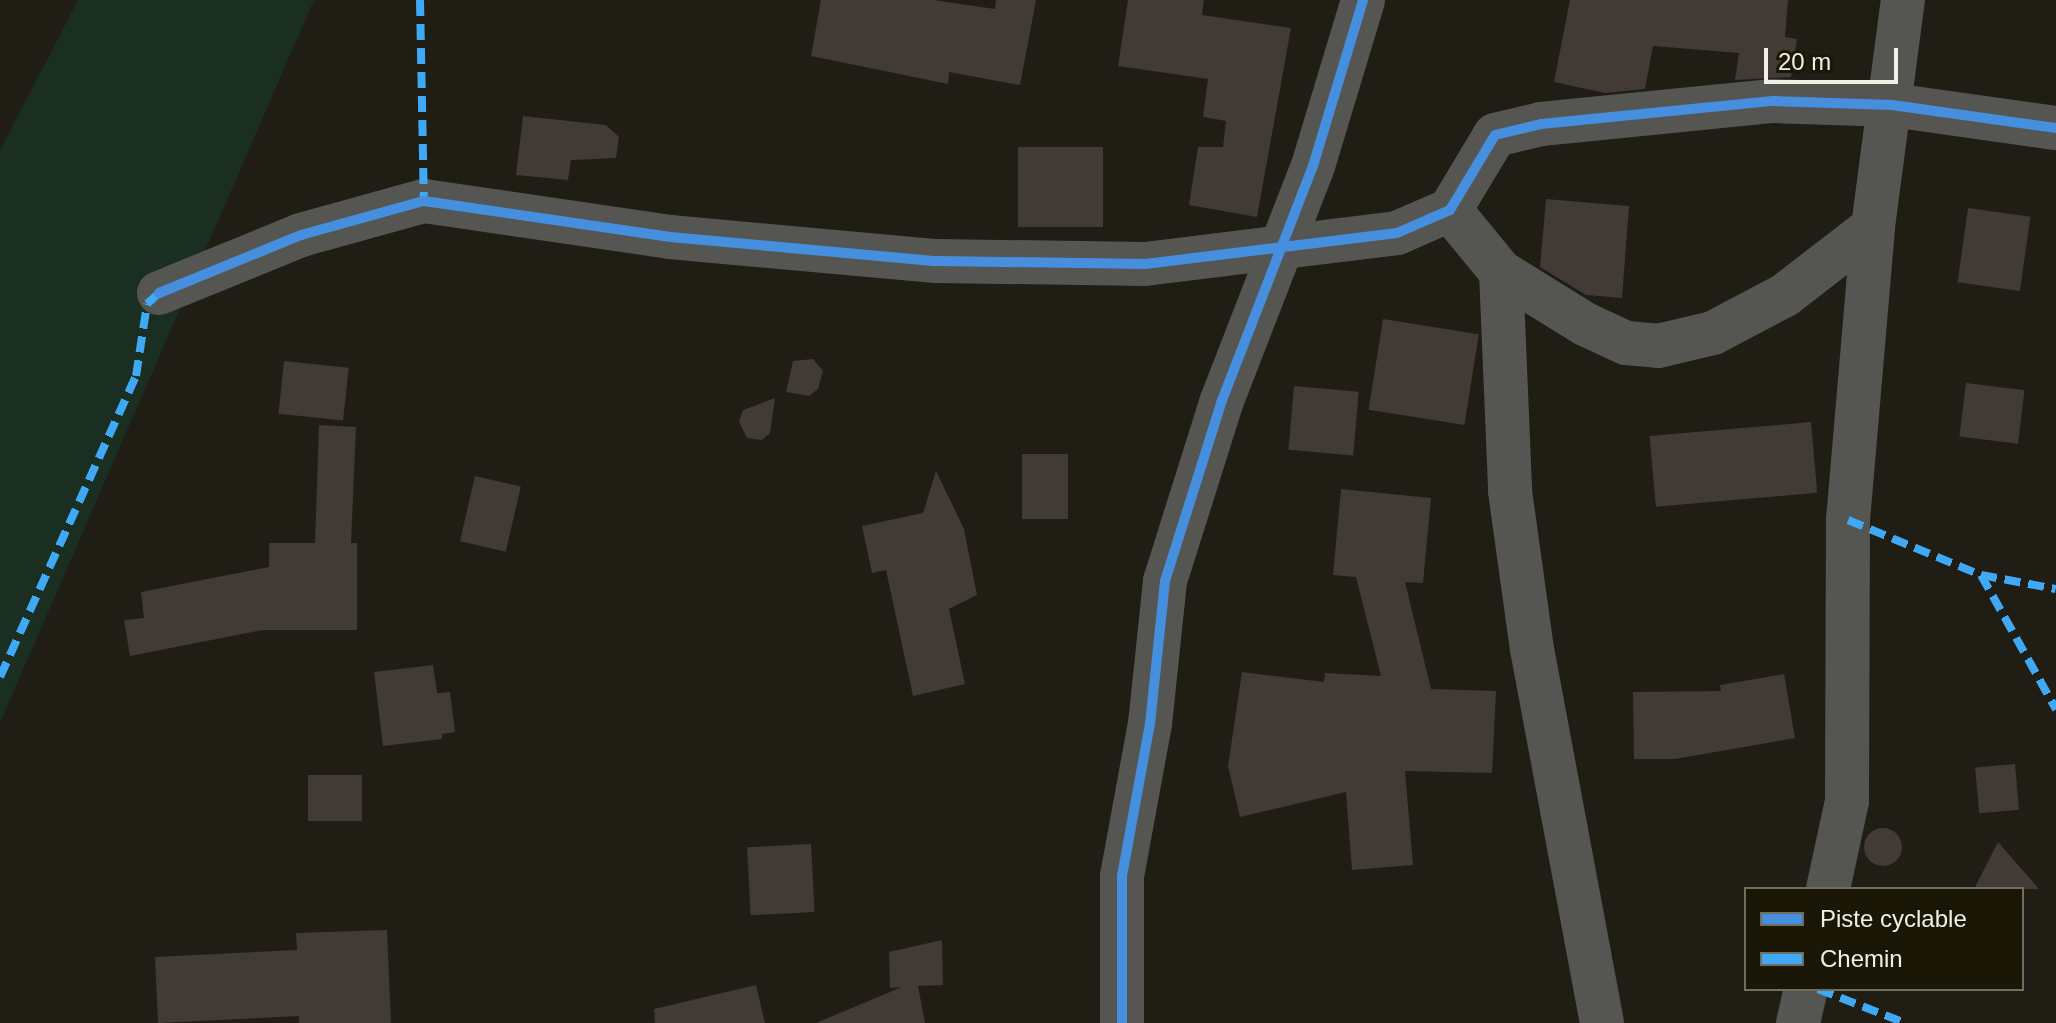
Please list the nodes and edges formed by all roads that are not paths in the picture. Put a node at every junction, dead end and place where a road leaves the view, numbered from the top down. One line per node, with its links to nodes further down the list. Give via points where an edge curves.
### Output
1 (1363, 0): 7 (street, via 1313,166)
2 (1903, 0): 3 (street)
3 (1892, 105): 4 (street); 5 (street, via 1773,101 1541,124 1495,135); 6 (street)
4 (2056, 128)
5 (1450, 210): 7 (street, via 1397,233); 8 (street)
6 (1873, 227): 8 (street, via 1785,295 1713,333 1658,346 1626,343 1585,324); 10 (street, via 1848,520 1847,801)
7 (1279, 246): 9 (street, via 1145,264 936,261 670,237 424,201 301,235); 12 (street, via 1165,581 1150,724 1122,876)
8 (1501, 272): 13 (street, via 1510,491 1532,649)
9 (159, 293)
10 (1828, 887)
11 (1806, 991): 14 (street)
12 (1122, 1023)
13 (1602, 1023)
14 (1798, 1023)

